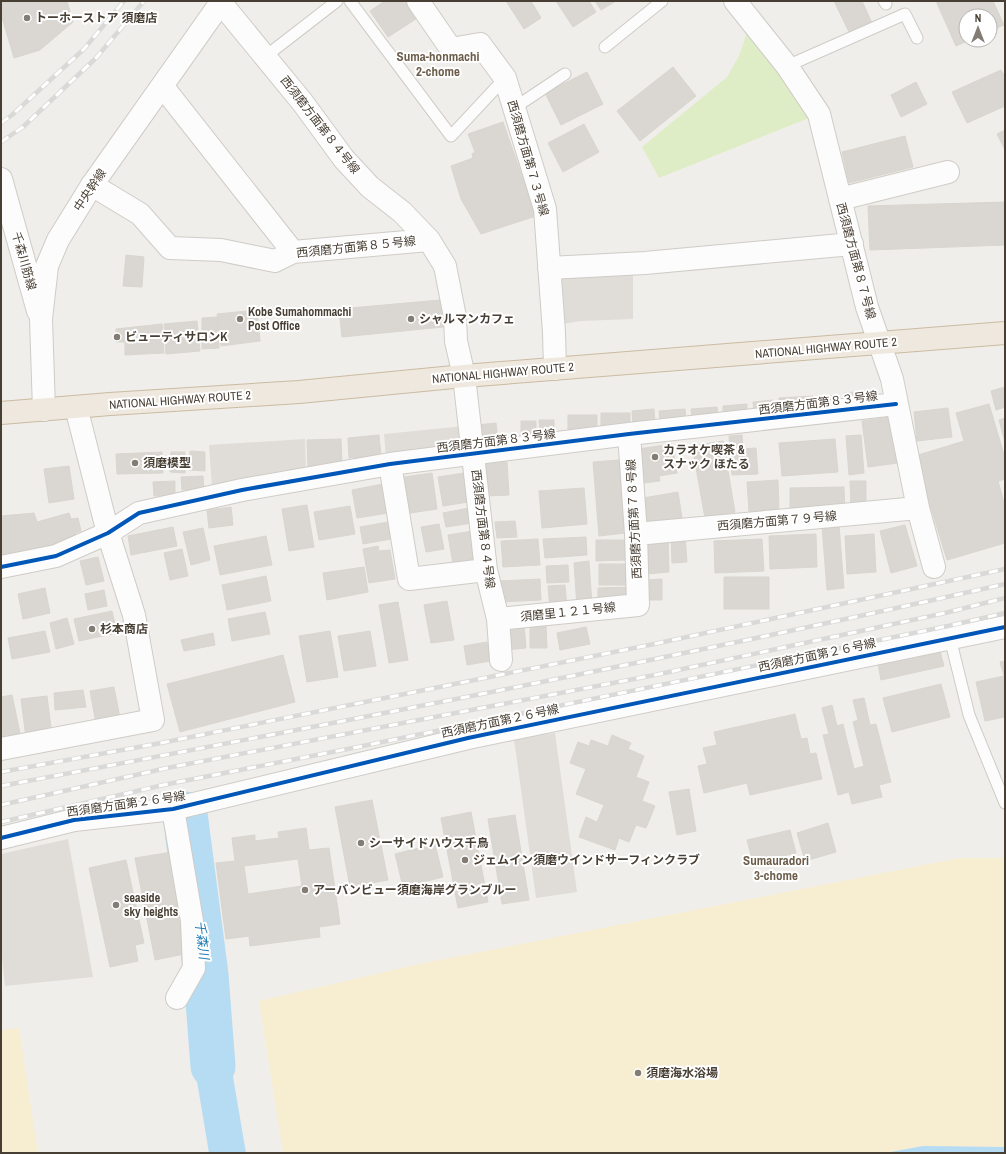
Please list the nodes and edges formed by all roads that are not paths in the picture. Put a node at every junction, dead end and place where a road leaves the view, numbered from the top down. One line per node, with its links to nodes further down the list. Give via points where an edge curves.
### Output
1 (337, 1): 9 (lane)
2 (350, 1): 12 (lane, via 451,136)
3 (418, 1): 12 (street, 西須磨方面第７３号線, via 451,49 480,44)
4 (662, 1): 8 (lane)
5 (735, 1): 10 (street, 西須磨方面第８７号線)
6 (221, 2): 9 (street, 西須磨方面第８４号線); 13 (street, 中央幹線)
7 (918, 38): 10 (lane, via 905,14)
8 (605, 47)
9 (266, 56): 19 (street, 西須磨方面第８４号線, via 344,159 370,187 402,212)
10 (787, 66): 18 (street, 西須磨方面第８７号線, via 819,114)
11 (565, 74): 14 (lane)
12 (505, 78): 14 (street, 西須磨方面第７３号線)
13 (163, 87): 17 (street, 中央幹線); 21 (street)
14 (514, 108): 22 (street, 西須磨方面第７３号線, via 545,209)
15 (948, 172): 18 (street)
16 (1, 179): 23 (street, 千森川筋線)
17 (92, 185): 21 (street, 西須磨方面第８５号線, via 140,214 170,248 221,250 275,261); 23 (street, 中央幹線, via 58,240 48,266)
18 (840, 199): 20 (street, 西須磨方面第８７号線)
19 (429, 240): 21 (street, 西須磨方面第８５号線); 27 (street, 西須磨方面第８４号線, via 445,266)
20 (852, 244): 22 (street, via 646,263); 25 (street, 西須磨方面第８７号線, via 867,307)
21 (293, 252)
22 (549, 268): 26 (street, 西須磨方面第７３号線)
23 (41, 319): 30 (street, 中央幹線)
24 (1005, 333): 25 (highway, NATIONAL HIGHWAY ROUTE 2)
25 (880, 344): 26 (highway, NATIONAL HIGHWAY ROUTE 2); 28 (street, 西須磨方面第８７号線, via 892,379)
26 (555, 369): 27 (highway, NATIONAL HIGHWAY ROUTE 2)
27 (464, 376): 29 (highway, NATIONAL HIGHWAY ROUTE 2, via 300,392); 33 (street, 西須磨方面第８４号線)
28 (896, 404): 32 (street, 西須磨方面第８３号線); 35 (street, 西須磨方面第８７号線)
29 (76, 407): 30 (highway, NATIONAL HIGHWAY ROUTE 2); 36 (street)
30 (44, 410): 31 (highway, NATIONAL HIGHWAY ROUTE 2)
31 (1, 413)
32 (629, 434): 33 (street, 西須磨方面第８３号線); 37 (street, 西須磨方面第７８号線)
33 (474, 454): 34 (street, 西須磨方面第８３号線); 40 (street, 西須磨方面第８４号線)
34 (390, 464): 36 (street, 西須磨方面第８３号線, via 242,490 139,513); 40 (street, via 409,579)
35 (918, 508): 37 (street, 西須磨方面第７９号線); 39 (street, 西須磨方面第８７号線)
36 (108, 534): 38 (street, 西須磨方面第８３号線, via 56,556); 46 (street, via 134,615 153,720)
37 (636, 534): 41 (street, 西須磨方面第７８号線)
38 (1, 567)
39 (934, 567)
40 (486, 570): 42 (street, 西須磨方面第８４号線)
41 (638, 605): 42 (street, 須磨里１２１号線)
42 (498, 619): 45 (street, 西須磨方面第８４号線)
43 (1005, 627): 44 (street, 西須磨方面第２６号線)
44 (950, 638): 47 (lane, via 969,715); 48 (street, 西須磨方面第２６号線, via 468,738)
45 (501, 660)
46 (1, 749)
47 (1005, 803)
48 (173, 809): 49 (street, 西須磨方面第２６号線, via 74,820); 50 (street, via 192,921 194,968)
49 (1, 838)
50 (178, 998)

